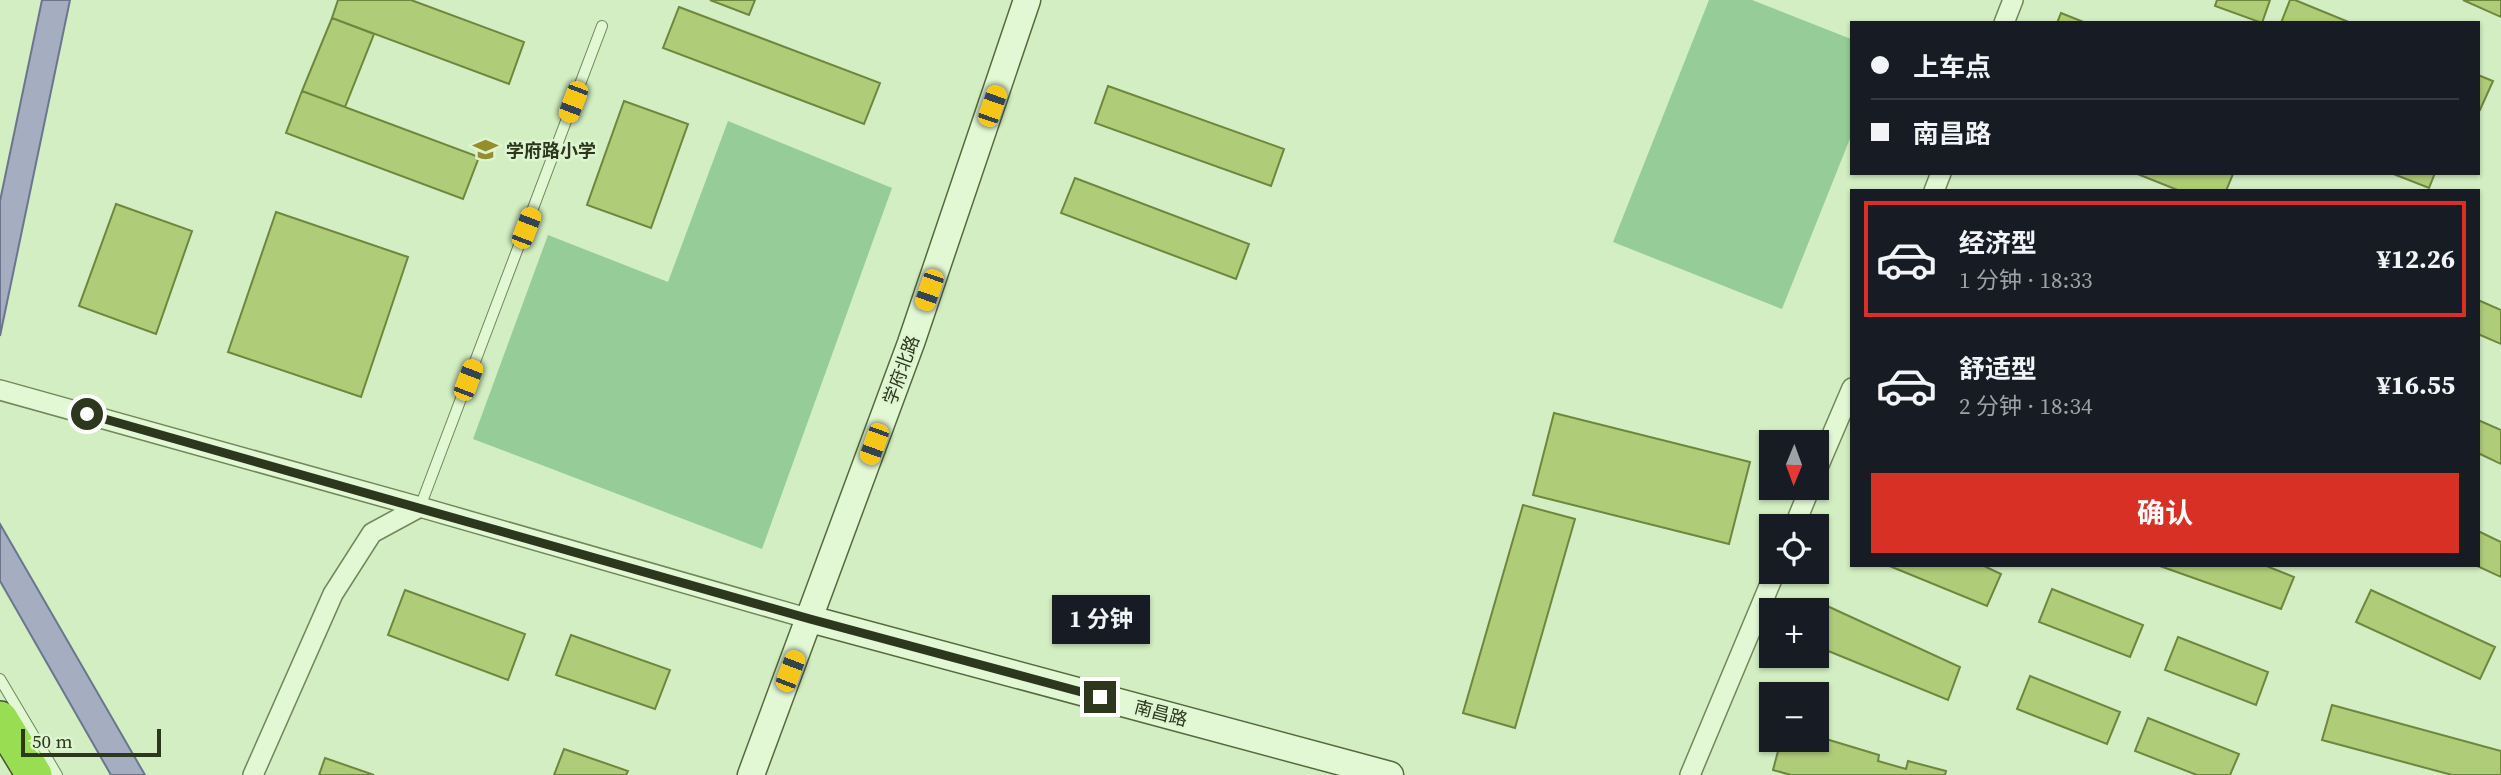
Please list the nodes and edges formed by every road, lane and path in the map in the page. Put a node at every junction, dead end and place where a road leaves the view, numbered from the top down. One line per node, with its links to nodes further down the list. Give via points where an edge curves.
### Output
1 (1027, 0): 10 (street, 学府北路, via 911,343)
2 (2013, 0): 3 (street)
3 (2005, 21)
4 (602, 26): 8 (lane)
5 (0, 390): 8 (street)
6 (1850, 393): 7 (street)
7 (1829, 442)
8 (420, 507): 10 (street); 15 (street, via 372,533 333,594)
9 (1770, 584): 18 (street)
10 (810, 619): 16 (street, 学府北路); 17 (street, 南昌路)
11 (0, 679): 14 (lane)
12 (0, 719): 13 (highway)
13 (34, 775)
14 (57, 775)
15 (253, 775)
16 (751, 775)
17 (1390, 775)
18 (1690, 775)

